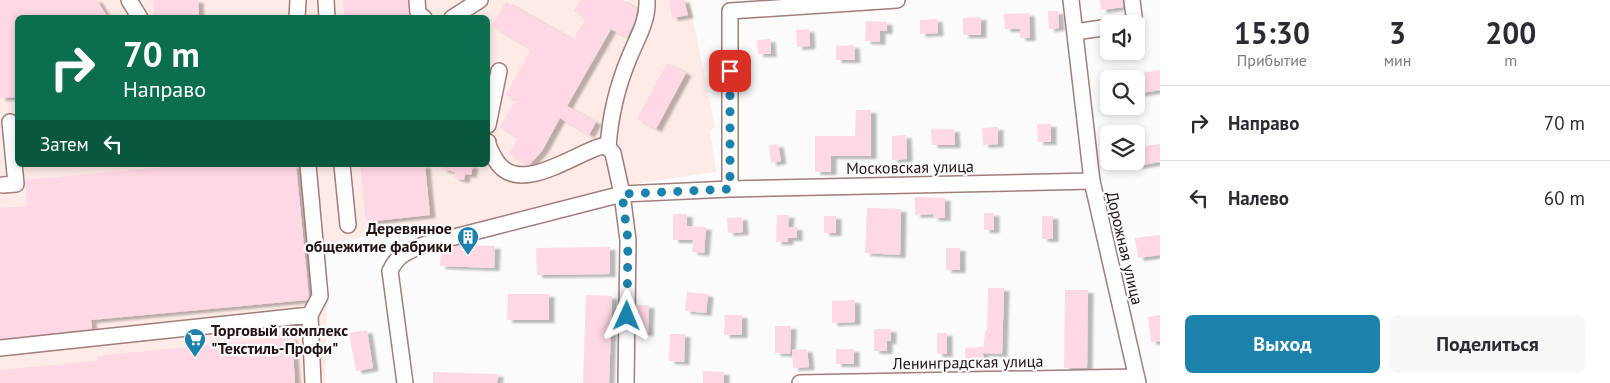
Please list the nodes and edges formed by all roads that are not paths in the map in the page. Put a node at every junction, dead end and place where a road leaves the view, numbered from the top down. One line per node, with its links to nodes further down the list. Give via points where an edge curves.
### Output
1 (130, 0): 10 (street)
2 (298, 0): 11 (street)
3 (326, 0): 12 (street)
4 (417, 0): 13 (street)
5 (480, 0): 14 (street)
6 (647, 0): 21 (street, via 648,12 617,92)
7 (897, 0): 27 (street, via 730,12)
8 (1071, 0): 17 (street, Дорожная улица)
9 (1132, 0): 15 (street)
10 (138, 15)
11 (297, 15)
12 (327, 15)
13 (421, 15)
14 (457, 15)
15 (1134, 15)
16 (1100, 28): 17 (street)
17 (1075, 32): 25 (street, Дорожная улица)
18 (499, 71): 19 (street)
19 (490, 115)
20 (9, 121): 26 (street, via 16,184)
21 (608, 148): 22 (street, via 594,148 538,174 522,176 506,171); 28 (street, via 613,153)
22 (490, 149)
23 (308, 167): 30 (street, via 320,296)
24 (342, 167): 29 (street)
25 (1092, 181): 27 (street, Московская улица); 32 (street, Дорожная улица)
26 (3, 185)
27 (730, 189): 28 (street, Московская улица)
28 (622, 194): 34 (street, Московская улица, via 423,249 394,261 390,271); 35 (street, via 628,240)
29 (348, 225)
30 (310, 315): 31 (street); 33 (street)
31 (0, 348)
32 (1138, 380): 36 (street, Ленинградская улица)
33 (313, 383)
34 (405, 383)
35 (626, 383)
36 (800, 383)

